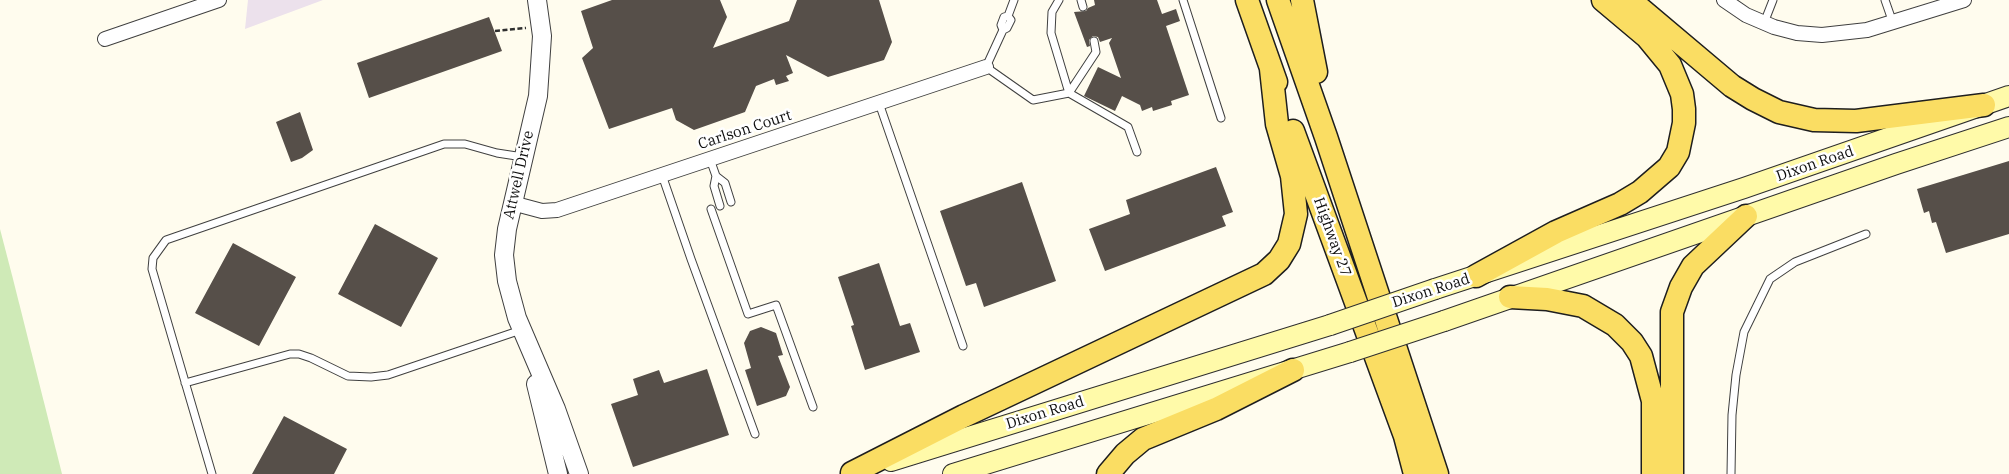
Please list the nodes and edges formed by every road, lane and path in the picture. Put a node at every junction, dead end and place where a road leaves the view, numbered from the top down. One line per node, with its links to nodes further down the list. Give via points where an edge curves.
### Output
1 (219, 0): 19 (street)
2 (537, 0): 17 (street, Attwell Drive)
3 (1014, 0): 21 (lane)
4 (1059, 0): 23 (lane, via 1052,12 1051,33)
5 (1183, 0): 27 (lane)
6 (1247, 0): 22 (main road, Highway 27)
7 (1278, 0): 29 (main road, Highway 27)
8 (1302, 0): 29 (main road)
9 (1603, 0): 43 (main road, via 1648,37 1674,73 1684,110 1678,152 1669,167 1647,188 1620,204 1556,232)
10 (1630, 0): 26 (main road, via 1732,86 1779,112 1814,120 1856,121)
11 (1724, 0): 15 (street)
12 (1772, 0): 15 (lane)
13 (1885, 0): 16 (lane)
14 (1964, 0): 16 (street)
15 (1764, 23): 16 (street, via 1797,33 1828,35)
16 (1892, 23)
17 (541, 27): 18 (path); 32 (street, Attwell Drive, via 538,96)
18 (495, 31)
19 (105, 39)
20 (1094, 41): 23 (lane, via 1096,52)
21 (986, 67): 23 (lane, via 1033,100); 25 (street, Carlson Court)
22 (1271, 70): 52 (main road, Highway 27); 57 (main road, via 1277,124 1292,176 1296,214 1289,244 1279,260 1264,274 964,416)
23 (1069, 93): 31 (lane, via 1128,128)
24 (2009, 96): 26 (main road, Dixon Road)
25 (879, 103): 33 (street, Carlson Court); 46 (lane)
26 (1984, 106): 30 (main road, Dixon Road)
27 (1221, 118)
28 (2009, 127): 34 (main road, Dixon Road)
29 (1326, 137): 53 (main road, Highway 27)
30 (1887, 139): 34 (main road); 43 (main road, Dixon Road)
31 (1137, 152)
32 (523, 157): 38 (street, Attwell Drive); 49 (lane, via 497,154 464,144 444,144 166,240 153,258 152,269)
33 (710, 159): 35 (street, Carlson Court); 36 (lane)
34 (1896, 164): 41 (main road, Dixon Road)
35 (662, 175): 38 (street, Carlson Court, via 557,210 542,211); 51 (lane)
36 (716, 176): 37 (lane, via 725,183); 39 (lane, via 714,186)
37 (731, 202)
38 (512, 203): 45 (street, Attwell Drive, via 504,256 512,305)
39 (720, 206)
40 (711, 209): 50 (lane, via 748,314 776,305)
41 (1746, 216): 44 (main road, Dixon Road); 65 (main road, via 1693,266 1672,312)
42 (1866, 234): 66 (lane, via 1795,262 1770,279 1744,332 1737,366)
43 (1476, 276): 57 (main road, Dixon Road, bridge)
44 (1510, 297): 48 (main road, Dixon Road, bridge); 64 (main road, via 1547,299 1583,306 1615,324 1632,342 1641,356 1653,401)
45 (521, 330): 47 (street, Attwell Drive); 49 (lane, via 388,375 348,376 300,354 290,354)
46 (963, 346)
47 (528, 347): 55 (street, Attwell Drive); 56 (street, Attwell Drive, via 556,409)
48 (1293, 370): 58 (main road, Dixon Road); 59 (main road, via 1216,409 1143,439)
49 (185, 384): 54 (lane)
50 (813, 407)
51 (755, 434)
52 (1405, 436): 60 (main road); 61 (main road, Highway 27)
53 (1429, 446): 62 (main road, Highway 27); 63 (main road)
54 (212, 474)
55 (558, 474)
56 (579, 474)
57 (850, 474)
58 (953, 474)
59 (1108, 474)
60 (1406, 474)
61 (1415, 474)
62 (1437, 474)
63 (1449, 474)
64 (1653, 474)
65 (1672, 474)
66 (1731, 474)

